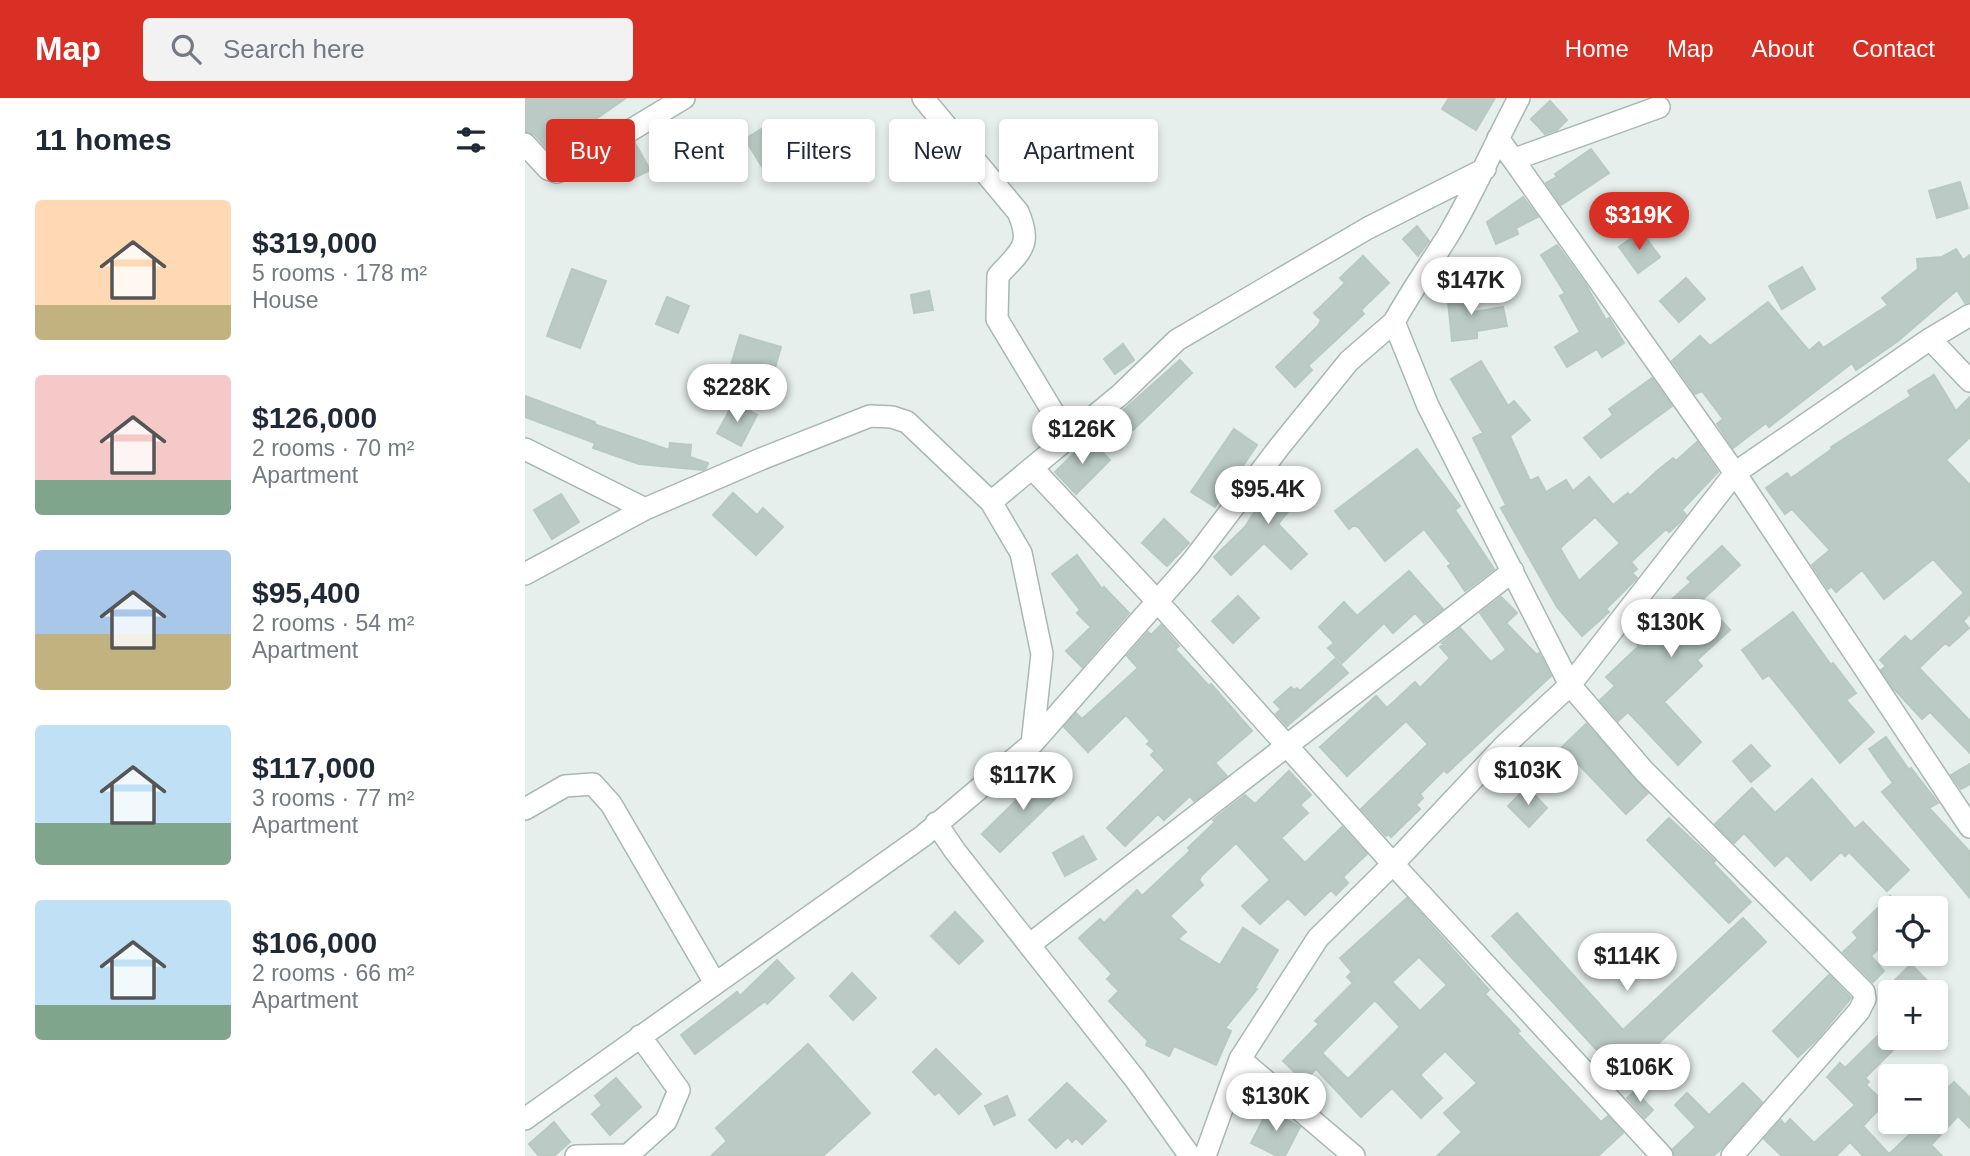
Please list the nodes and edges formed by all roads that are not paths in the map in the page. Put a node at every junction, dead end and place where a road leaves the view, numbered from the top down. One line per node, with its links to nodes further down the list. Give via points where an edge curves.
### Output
1 (684, 98): 6 (street, via 557,172 548,169)
2 (923, 98): 13 (street, via 1018,212 1026,229 1024,246 998,275 997,319)
3 (1519, 98): 5 (street)
4 (1659, 107): 7 (street)
5 (1498, 138): 7 (street); 8 (street)
6 (525, 144)
7 (1514, 159): 16 (street)
8 (1485, 169): 10 (street); 13 (street, via 1368,228 1177,341)
9 (1970, 315): 11 (street)
10 (1394, 322): 19 (street, via 1428,406); 21 (street, via 1349,361)
11 (1930, 340): 12 (street); 16 (street)
12 (1970, 381)
13 (1068, 437): 15 (street)
14 (525, 449): 18 (street)
15 (1032, 468): 17 (street); 21 (street)
16 (1735, 473): 22 (street); 27 (street)
17 (991, 502): 18 (street, via 907,422 870,416); 23 (street, via 1021,553 1042,654)
18 (645, 509): 20 (street)
19 (1513, 571): 22 (street); 24 (street)
20 (525, 574)
21 (1157, 600): 23 (street); 24 (street)
22 (1570, 684): 28 (street, via 1505,745); 40 (street, via 1644,771 1864,992 1859,1011)
23 (1032, 744): 26 (street)
24 (1287, 746): 28 (street); 29 (street)
25 (525, 808): 30 (street, via 565,786 593,784 611,804)
26 (936, 823): 29 (street); 30 (street)
27 (1970, 827)
28 (1393, 864): 32 (street, via 1318,937); 39 (street)
29 (1029, 945): 36 (street)
30 (715, 983): 31 (street)
31 (640, 1036): 33 (street); 35 (street, via 679,1090 666,1121)
32 (1240, 1059): 37 (street); 38 (street)
33 (525, 1119)
34 (576, 1156): 35 (street)
35 (627, 1156)
36 (1190, 1156)
37 (1205, 1156)
38 (1354, 1156)
39 (1662, 1156)
40 (1732, 1156)

